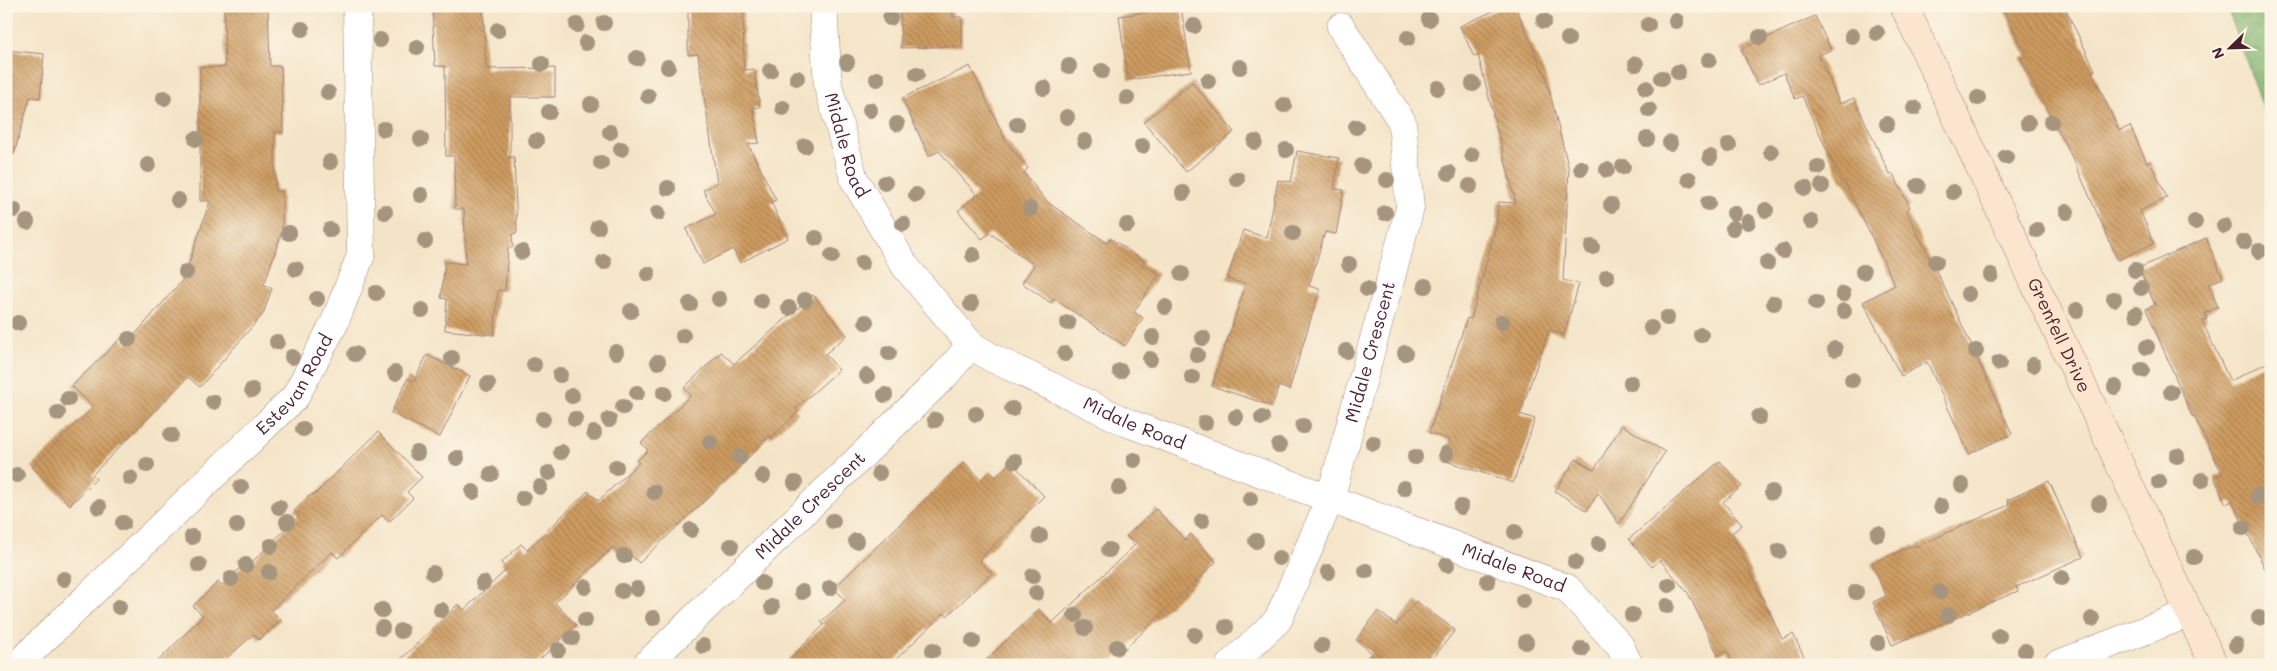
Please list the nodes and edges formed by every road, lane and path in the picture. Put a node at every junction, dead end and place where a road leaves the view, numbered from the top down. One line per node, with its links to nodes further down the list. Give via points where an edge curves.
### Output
1 (356, 6): 8 (street, Estevan Road, via 362,255 334,324 295,397)
2 (823, 6): 5 (street, Midale Road, via 828,85 854,178 905,266)
3 (1904, 6): 7 (street, Grenfell Drive)
4 (1341, 27): 6 (street, Midale Crescent, via 1402,122 1410,208)
5 (971, 345): 6 (street, Midale Road, via 1128,423); 9 (street, Midale Crescent, via 944,376)
6 (1330, 499): 10 (street, Midale Crescent, via 1278,620); 11 (street, Midale Road, via 1567,588 1620,646)
7 (2190, 613): 12 (street); 13 (street, Grenfell Drive)
8 (17, 665)
9 (646, 665)
10 (1230, 665)
11 (1629, 665)
12 (2056, 665)
13 (2214, 665)

